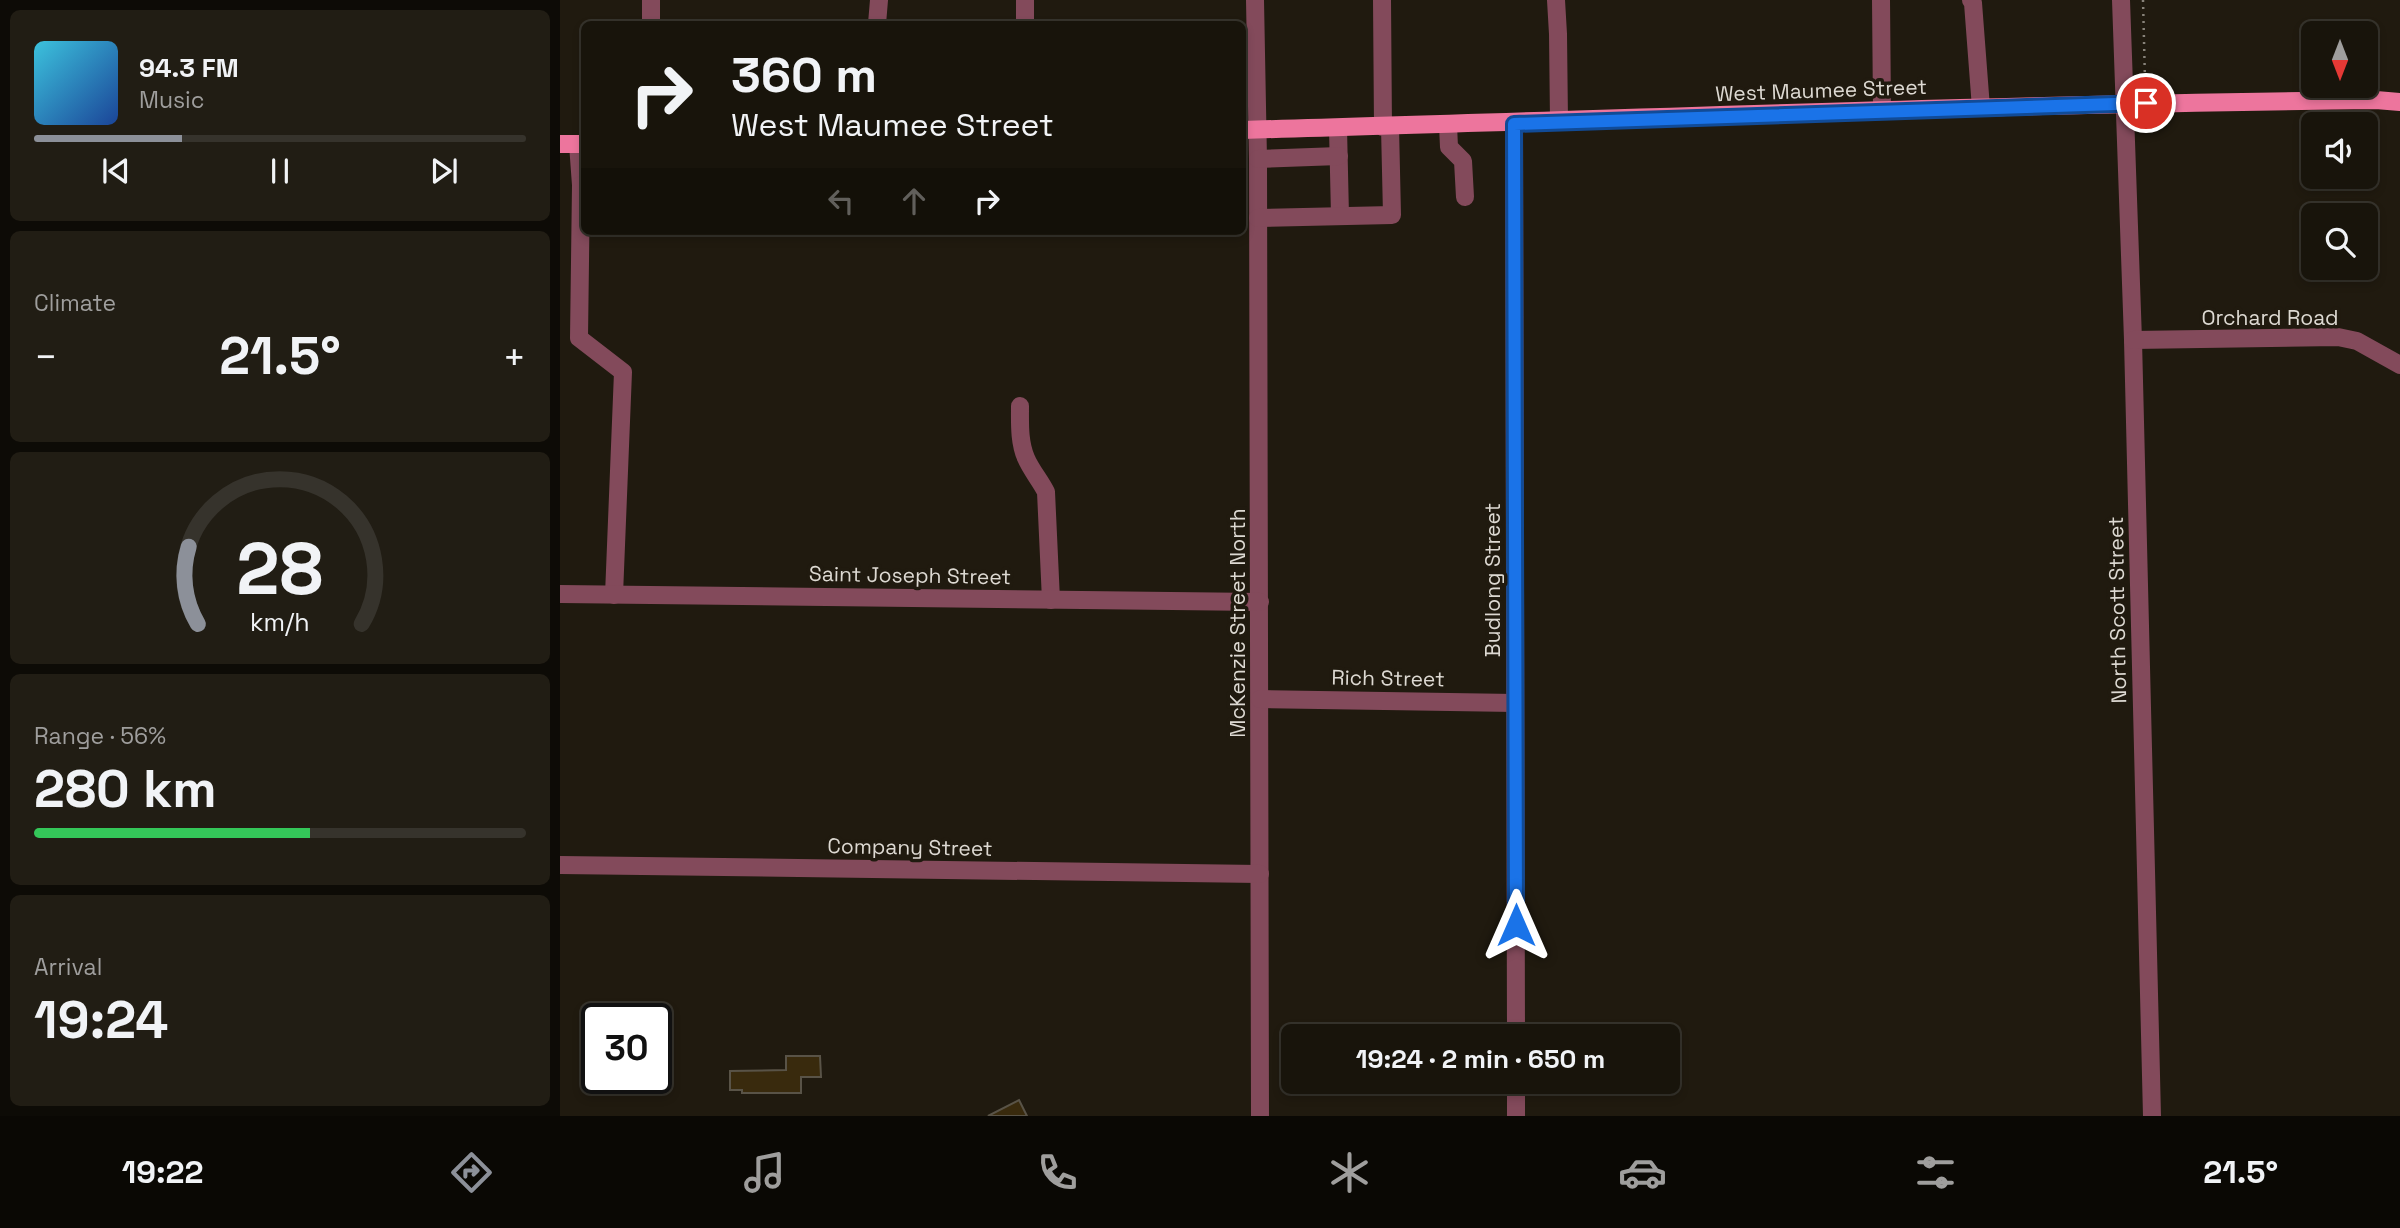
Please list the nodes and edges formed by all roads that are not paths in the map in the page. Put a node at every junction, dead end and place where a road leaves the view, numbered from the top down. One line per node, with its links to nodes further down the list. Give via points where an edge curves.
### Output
1 (651, 0): 10 (street)
2 (879, 0): 11 (street)
3 (1026, 0): 12 (street)
4 (1255, 0): 22 (street, McKenzie Street North)
5 (1382, 0): 20 (street)
6 (1556, 0): 17 (street)
7 (1881, 0): 16 (street)
8 (1971, 0): 15 (street)
9 (2121, 0): 14 (street, North Scott Street)
10 (651, 21)
11 (877, 21)
12 (1026, 21)
13 (2400, 102): 14 (main road, West Maumee Street)
14 (2126, 103): 15 (main road, West Maumee Street); 31 (street, North Scott Street)
15 (1981, 108): 16 (main road, West Maumee Street)
16 (1882, 110): 17 (main road, West Maumee Street)
17 (1559, 121): 18 (main road, West Maumee Street)
18 (1514, 124): 19 (main road, West Maumee Street); 39 (street, Budlong Street)
19 (1448, 125): 20 (main road, West Maumee Street); 27 (street, via 1448,147 1464,161)
20 (1386, 127): 21 (main road, West Maumee Street); 28 (street, via 1392,215)
21 (1338, 128): 22 (main road, West Maumee Street); 24 (street)
22 (1250, 130): 25 (street, McKenzie Street North)
23 (574, 144): 26 (street)
24 (1339, 156): 25 (street); 28 (street)
25 (1258, 159): 29 (street, McKenzie Street North)
26 (581, 177)
27 (1465, 197)
28 (1340, 216): 29 (street)
29 (1258, 218): 37 (street, McKenzie Street North)
30 (582, 235): 35 (street, via 579,338 623,372)
31 (2133, 340): 32 (street, Orchard Road, via 2338,337 2357,341); 46 (street, North Scott Street)
32 (2400, 365)
33 (1020, 406): 36 (street, via 1024,452 1046,492)
34 (560, 594): 35 (street, Saint Joseph Street)
35 (614, 595): 36 (street, Saint Joseph Street)
36 (1051, 600): 37 (street, Saint Joseph Street)
37 (1260, 602): 38 (street, McKenzie Street North)
38 (1260, 699): 39 (street, Rich Street); 41 (street, McKenzie Street North)
39 (1515, 703): 42 (street, Budlong Street)
40 (560, 865): 41 (street, Company Street)
41 (1260, 874): 44 (street, McKenzie Street North)
42 (1516, 1024)
43 (1516, 1094): 45 (street)
44 (1259, 1116)
45 (1516, 1116)
46 (2152, 1116)

